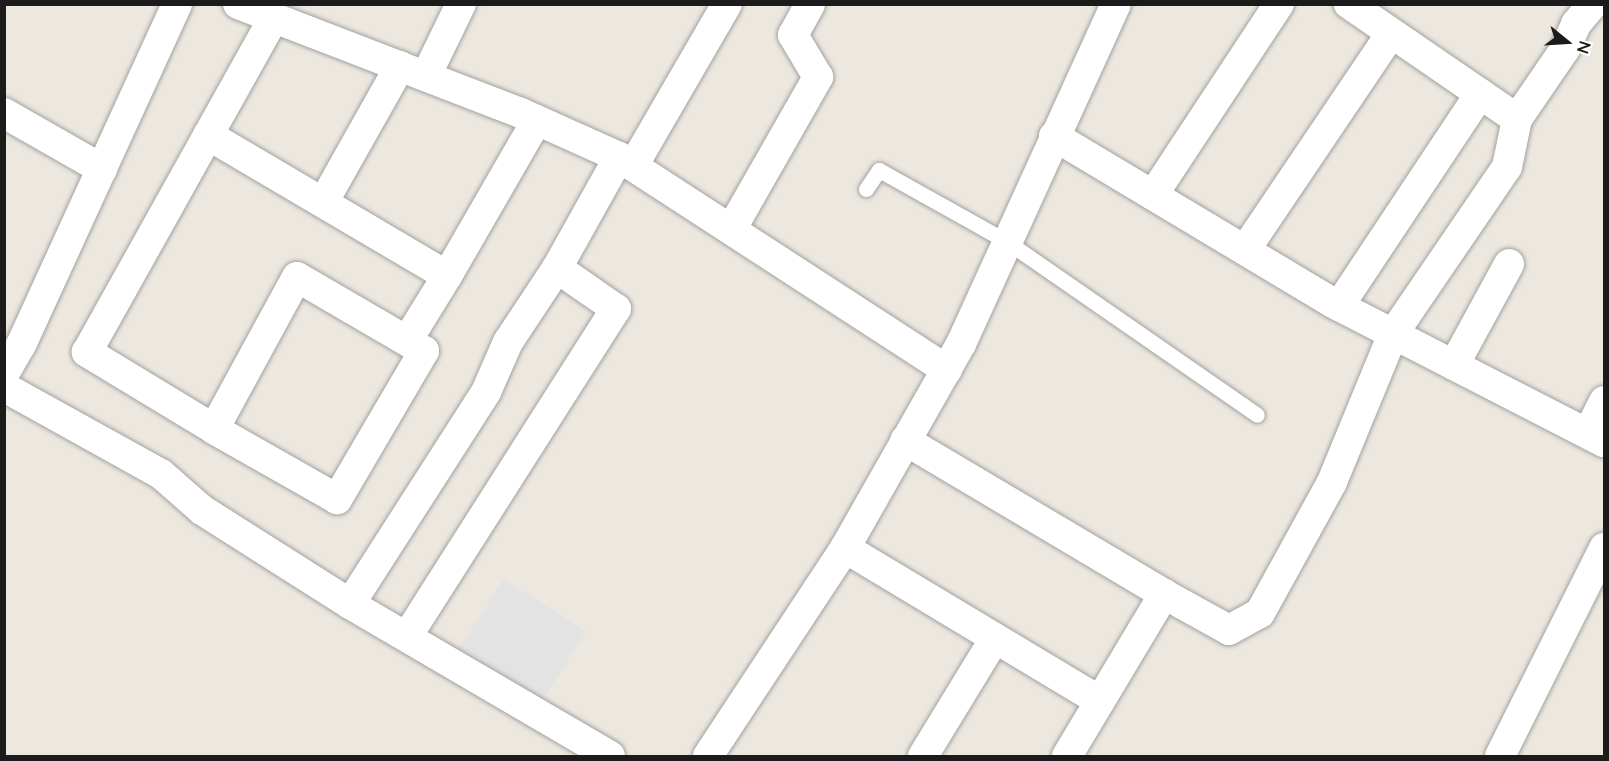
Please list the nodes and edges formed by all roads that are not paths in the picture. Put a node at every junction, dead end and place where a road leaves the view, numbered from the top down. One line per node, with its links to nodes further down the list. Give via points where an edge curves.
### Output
1 (177, 4): 20 (street)
2 (238, 4): 10 (street)
3 (462, 4): 12 (street)
4 (727, 4): 19 (street)
5 (810, 4): 24 (street, via 793,35 818,77)
6 (1116, 4): 18 (street)
7 (1279, 4): 22 (street)
8 (1349, 4): 11 (street)
9 (1593, 4): 15 (street, via 1576,24 1565,49)
10 (286, 15): 12 (street); 17 (street)
11 (1390, 35): 13 (street); 26 (street)
12 (413, 71): 16 (street); 23 (street)
13 (1480, 94): 15 (street); 30 (street)
14 (6, 117): 20 (street)
15 (1517, 119): 31 (street, via 1508,167)
16 (537, 120): 19 (street); 29 (street)
17 (208, 135): 23 (street); 39 (street, via 87,352)
18 (1054, 136): 22 (street); 25 (street)
19 (626, 161): 24 (street); 28 (street)
20 (102, 170): 35 (street)
21 (866, 189): 25 (lane, via 879,170)
22 (1153, 195): 26 (street)
23 (324, 201): 29 (street)
24 (732, 228): 34 (street)
25 (1006, 241): 34 (street); 38 (lane)
26 (1245, 250): 30 (street)
27 (1509, 264): 33 (street)
28 (557, 268): 46 (street, via 508,342 486,392); 47 (street, via 616,309)
29 (447, 276): 32 (street)
30 (1339, 306): 31 (street)
31 (1393, 334): 33 (street); 45 (street, via 1332,482 1260,613 1229,630)
32 (407, 341): 39 (street, via 297,277); 39 (street, via 424,351 337,499)
33 (1455, 365): 40 (street)
34 (947, 370): 41 (street)
35 (4, 374)
36 (4, 387): 46 (street, via 161,474 202,510)
37 (1605, 401): 40 (street)
38 (1257, 415)
39 (214, 429)
40 (1596, 437)
41 (905, 440): 42 (street); 45 (street)
42 (845, 548): 48 (street); 51 (street)
43 (1605, 548): 44 (street)
44 (1595, 590): 54 (street)
45 (1164, 594): 49 (street)
46 (350, 604): 47 (street)
47 (408, 634): 50 (street)
48 (995, 638): 49 (street); 52 (street)
49 (1100, 701): 53 (street)
50 (610, 756)
51 (708, 756)
52 (923, 756)
53 (1067, 756)
54 (1500, 756)

